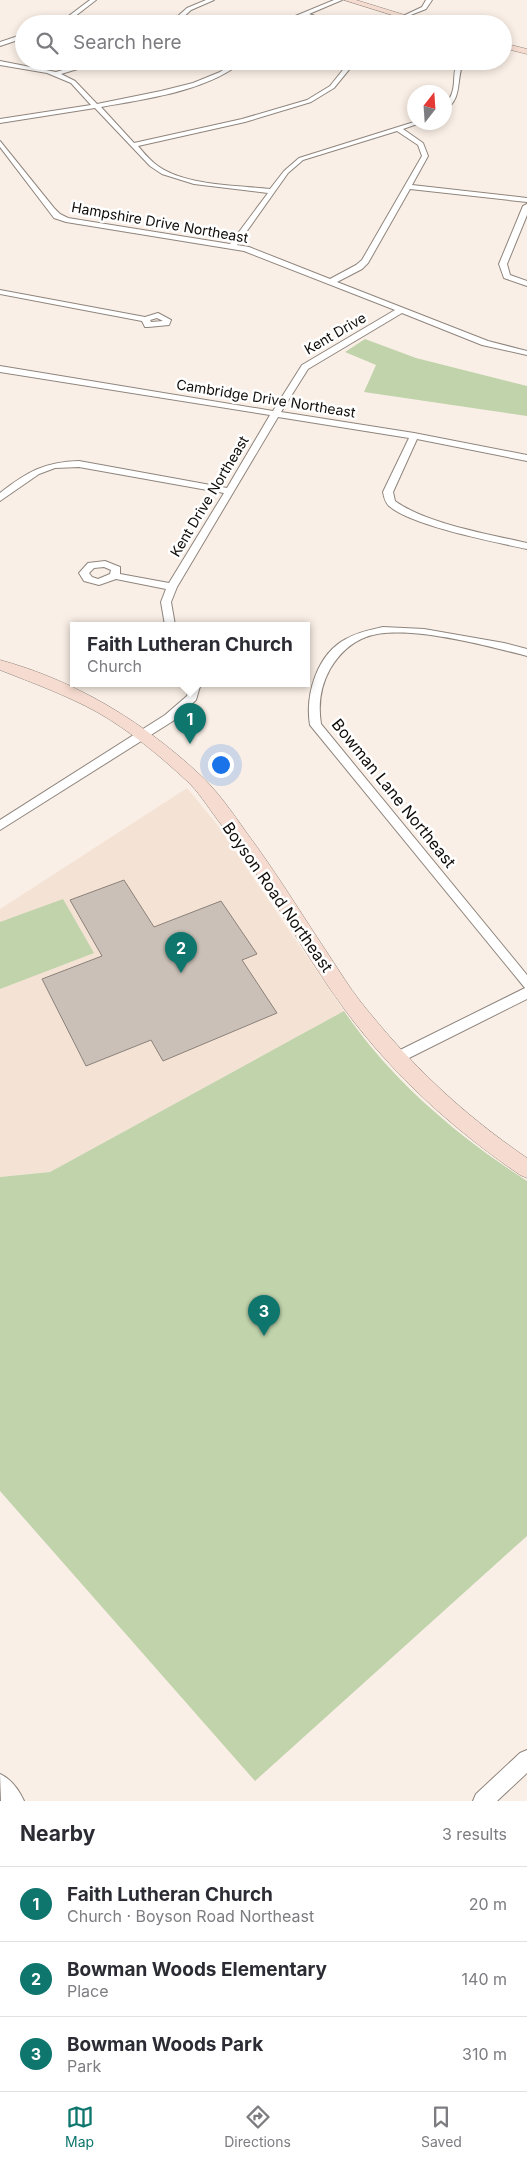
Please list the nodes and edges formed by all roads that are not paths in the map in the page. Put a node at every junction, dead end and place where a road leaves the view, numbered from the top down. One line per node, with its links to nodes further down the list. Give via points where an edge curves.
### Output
1 (93, 0): 7 (street)
2 (211, 0): 8 (street)
3 (339, 0): 6 (street)
4 (348, 0): 10 (main road)
5 (429, 0): 11 (street, via 424,8)
6 (303, 14): 9 (street)
7 (73, 15)
8 (182, 15)
9 (306, 15)
10 (399, 15)
11 (410, 15)
12 (15, 39): 13 (street)
13 (0, 44)
14 (512, 48): 15 (main road)
15 (527, 52)
16 (0, 63): 17 (street)
17 (15, 66)
18 (36, 70): 23 (street)
19 (67, 70): 23 (street)
20 (227, 70): 25 (street, via 195,84)
21 (346, 70): 30 (street, via 332,87 309,102 235,123)
22 (457, 70): 24 (street, via 458,92)
23 (56, 74): 25 (street, via 73,82)
24 (452, 99)
25 (95, 106): 26 (street); 30 (street)
26 (0, 121)
27 (407, 127): 28 (street)
28 (399, 130): 31 (street, via 415,138 425,150); 32 (street, via 301,160 286,172)
29 (0, 143): 36 (street, Hampshire Drive Northeast, via 57,216 82,224)
30 (133, 145): 32 (street, via 164,174 191,181)
31 (409, 187): 33 (street); 37 (street, via 365,261)
32 (272, 191): 36 (street)
33 (527, 200)
34 (527, 206): 35 (street)
35 (524, 221): 38 (street, via 503,264 507,276)
36 (233, 246): 37 (street, Hampshire Drive Northeast)
37 (331, 282): 40 (street, Hampshire Drive Northeast)
38 (527, 284)
39 (0, 292): 41 (street)
40 (400, 311): 42 (street, Hampshire Drive Northeast, via 485,343); 44 (street, Kent Drive, via 317,359 306,367)
41 (145, 319)
42 (527, 353)
43 (0, 369): 45 (street, Cambridge Drive Northeast)
44 (292, 387): 45 (street, Kent Drive Northeast)
45 (276, 414): 46 (street, Cambridge Drive Northeast); 48 (street, Kent Drive Northeast)
46 (414, 436): 47 (street, Cambridge Drive Northeast); 50 (street, via 388,492 391,502 400,510 458,529)
47 (527, 458)
48 (229, 491): 49 (street, via 79,464 35,471); 52 (street, Kent Drive Northeast)
49 (0, 498)
50 (527, 546)
51 (116, 576): 52 (street)
52 (172, 588): 53 (street, Kent Drive Northeast, via 166,602)
53 (169, 622)
54 (527, 654): 59 (street, Bowman Lane Northeast, via 414,629 372,631 343,644 334,652 315,692 312,708 316,725)
55 (0, 665): 57 (main road, Boyson Road Northeast, via 64,689 104,709)
56 (195, 687): 57 (street, via 184,706)
57 (142, 735): 58 (street); 61 (main road, Boyson Road Northeast, via 194,778 240,836 352,1005)
58 (0, 826)
59 (527, 984)
60 (527, 993): 61 (street)
61 (397, 1058): 62 (main road, Boyson Road Northeast, via 439,1102)
62 (527, 1169)
63 (527, 1760): 66 (street)
64 (0, 1784): 65 (street)
65 (14, 1801)
66 (483, 1801)

